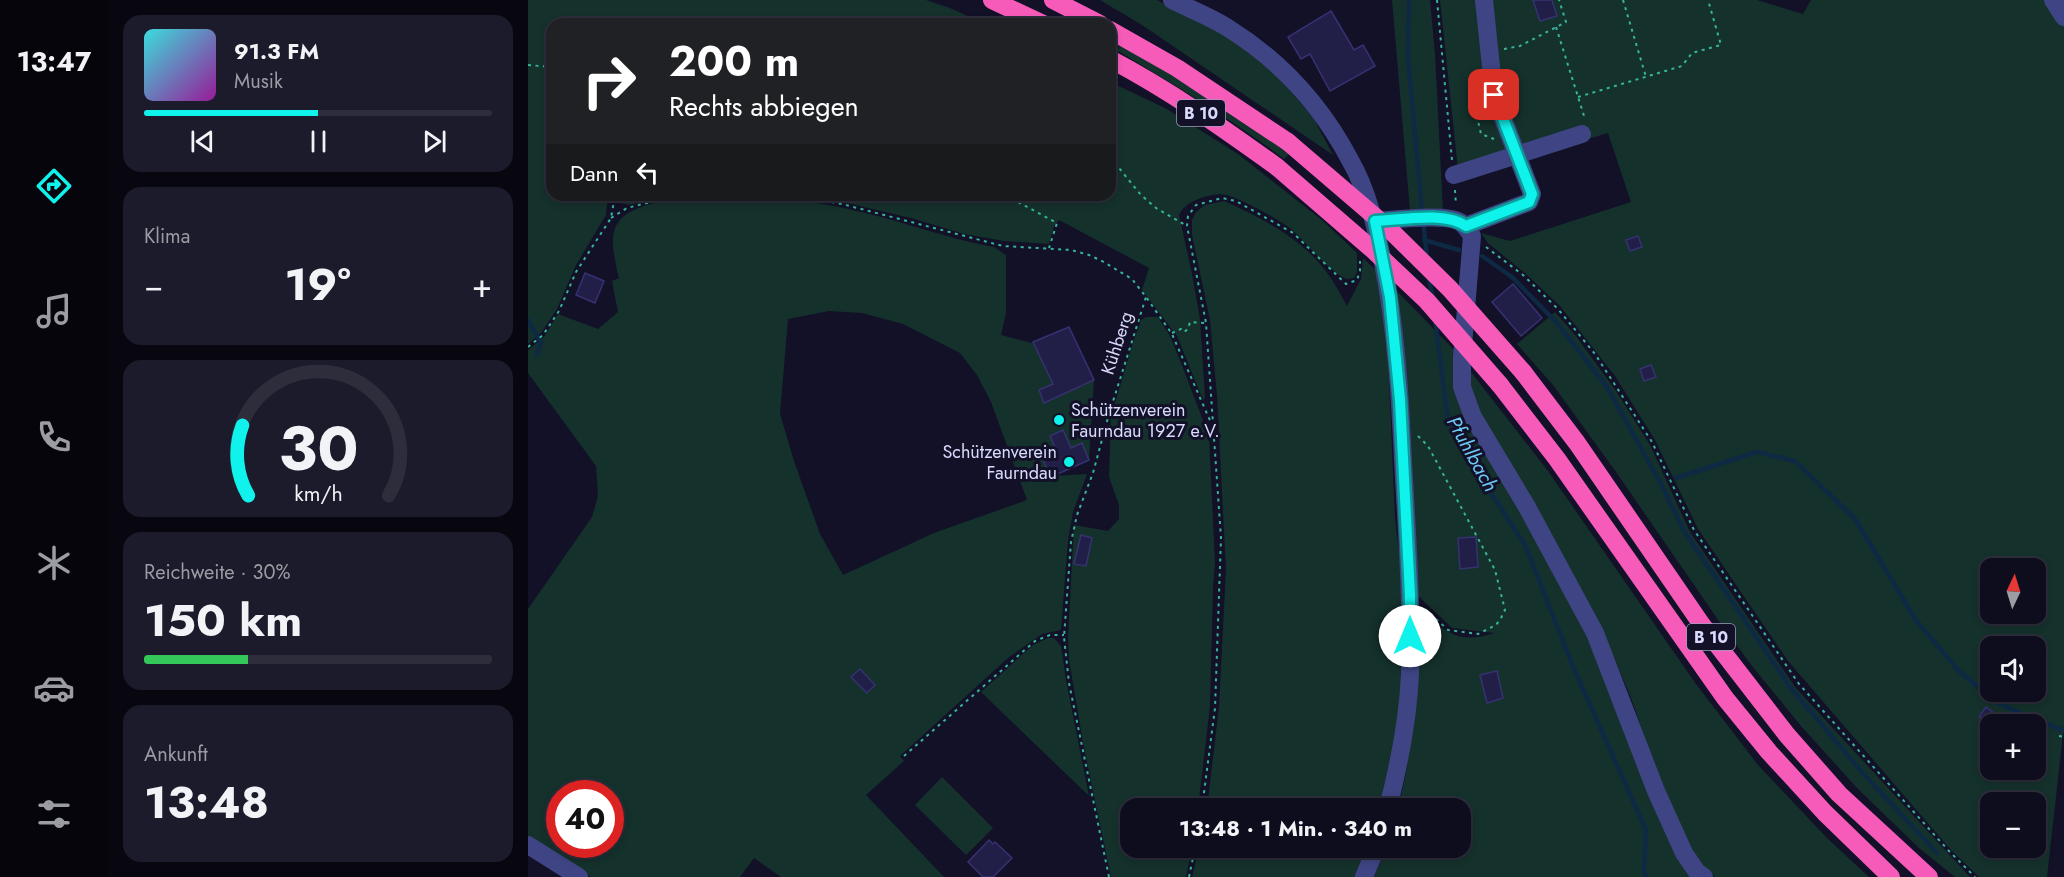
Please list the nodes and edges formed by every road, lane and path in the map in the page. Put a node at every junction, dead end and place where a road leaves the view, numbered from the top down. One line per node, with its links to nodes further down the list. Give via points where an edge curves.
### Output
1 (992, 0): 11 (highway)
2 (1053, 0): 12 (highway)
3 (1172, 0): 30 (street, via 1228,28 1274,60 1298,83 1351,160)
4 (1437, 0): 24 (path)
5 (1484, 0): 15 (street)
6 (1560, 0): 13 (path, via 1566,21)
7 (1623, 0): 19 (path)
8 (1708, 0): 19 (path, via 1721,45 1692,53 1682,66)
9 (2053, 0): 10 (street)
10 (2064, 17)
11 (1030, 18)
12 (1088, 18)
13 (1556, 27): 15 (path, via 1520,46); 20 (path)
14 (1116, 33): 57 (highway, B 10, bridge, via 1177,68 1288,142 1386,226 1442,281 1523,372 1577,443 1709,634 1786,735 1839,794)
15 (1489, 52): 22 (street, via 1494,95)
16 (1116, 62): 56 (highway, B 10, bridge, via 1217,123 1277,167 1427,301 1500,385 1557,459 1725,698 1825,813)
17 (528, 65): 18 (path)
18 (546, 66)
19 (1646, 77): 20 (path)
20 (1578, 97): 21 (path, via 1590,132)
21 (1582, 134): 22 (street)
22 (1517, 155): 24 (street); 32 (street, via 1532,194 1529,202)
23 (1116, 164): 31 (path, via 1141,195)
24 (1454, 175): 32 (path)
25 (614, 201): 29 (path)
26 (655, 201): 29 (path, Kühberg, via 627,208)
27 (825, 201): 33 (path, Kühberg, via 1003,246)
28 (1016, 201): 33 (path, via 1057,223)
29 (611, 218): 38 (path, via 576,272 543,335)
30 (1375, 221): 32 (street, via 1433,218); 39 (street, via 1390,297)
31 (1187, 226): 34 (path, via 1196,204 1222,198 1236,201 1293,233); 36 (path)
32 (1465, 227): 55 (street, via 1462,387 1473,417 1591,625 1656,791 1684,853); 58 (path, via 1558,309 1595,354 1652,442 1694,530 1799,684)
33 (1049, 248): 35 (path, Kühberg, via 1071,250 1102,261 1132,279)
34 (1346, 284)
35 (1146, 297): 37 (path); 42 (path, Kühberg, via 1077,515 1071,542)
36 (1206, 323): 37 (path, via 1190,322 1184,332 1182,329); 40 (path)
37 (1172, 334): 40 (path)
38 (528, 347)
39 (1401, 420): 41 (street); 41 (path, via 1428,446 1464,510 1495,570 1505,610 1496,625 1478,634 1448,630)
40 (1214, 427): 46 (path, via 1220,574 1215,708)
41 (1410, 595): 47 (street, via 1410,676 1403,743)
42 (1064, 635): 45 (path, via 1035,641); 52 (path, Kühberg, via 1069,683)
43 (2059, 736): 44 (path)
44 (2064, 737)
45 (904, 756)
46 (1203, 798)
47 (1390, 798)
48 (528, 845): 51 (street)
49 (1194, 858): 53 (path)
50 (1372, 858): 54 (street)
51 (579, 877)
52 (1109, 877)
53 (1189, 877)
54 (1364, 877)
55 (1704, 877)
56 (1891, 877)
57 (1929, 877)
58 (1975, 877)

